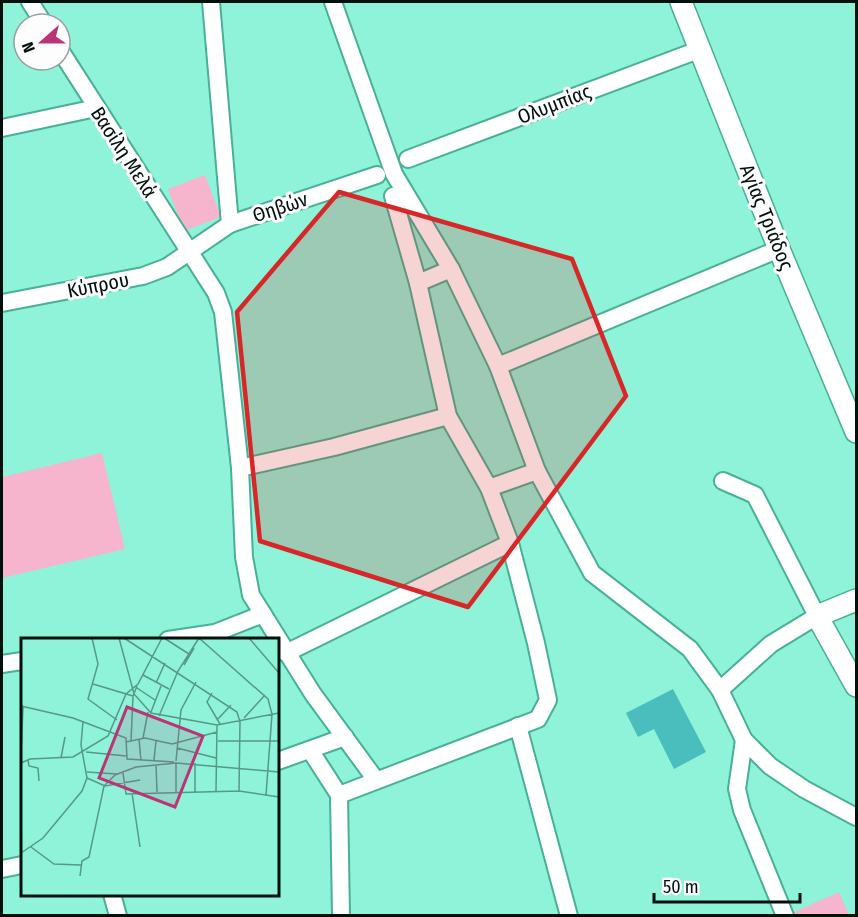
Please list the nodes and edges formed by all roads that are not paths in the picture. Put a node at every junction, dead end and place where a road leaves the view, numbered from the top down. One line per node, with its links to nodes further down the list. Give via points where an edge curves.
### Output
1 (211, 2): 11 (street)
2 (333, 2): 14 (street, via 394,174)
3 (681, 2): 4 (street, Αγίας Τριάδος)
4 (701, 49): 8 (street, Ολυμπίας); 12 (street, Αγίας Τριάδος)
5 (72, 69): 6 (street, Βασίλη Μελά)
6 (96, 108): 7 (street); 13 (street, Βασίλη Μελά)
7 (2, 128)
8 (408, 159)
9 (377, 175): 11 (street, Θηβών)
10 (393, 196): 15 (street)
11 (230, 224): 13 (street, Θηβών)
12 (779, 249): 17 (street); 19 (street, Αγίας Τριάδος)
13 (189, 252): 16 (street, Κύπρου, via 167,267 143,276); 20 (street, Βασίλη Μελά, via 216,293 223,312)
14 (451, 269): 15 (street); 17 (street)
15 (418, 283): 18 (street)
16 (2, 303)
17 (498, 366): 21 (street)
18 (448, 416): 20 (street); 23 (street)
19 (856, 432)
20 (240, 468): 26 (street, Βασίλη Μελά, via 244,557 251,595)
21 (537, 471): 23 (street); 35 (street, via 592,573 690,649)
22 (723, 481): 27 (street, via 755,495)
23 (489, 488): 24 (street)
24 (510, 543): 31 (street); 36 (street, via 548,700 538,719)
25 (856, 600): 27 (street)
26 (263, 614): 28 (street, via 215,633); 29 (street, Βασίλη Μελά)
27 (817, 616): 34 (street); 35 (street, via 771,644)
28 (176, 638)
29 (277, 638)
30 (279, 641): 31 (street, Βασίλη Μελά)
31 (286, 653): 37 (street, Βασίλη Μελά)
32 (21, 661): 33 (street)
33 (2, 664)
34 (856, 686)
35 (720, 690): 38 (street)
36 (518, 726): 41 (street); 49 (street)
37 (345, 737): 39 (street); 41 (street, Βασίλη Μελά)
38 (744, 740): 43 (street, via 770,766); 50 (street, via 737,789)
39 (310, 750): 40 (street); 42 (street)
40 (279, 761)
41 (376, 780): 42 (street)
42 (339, 795): 48 (street)
43 (856, 817)
44 (21, 865): 45 (street)
45 (2, 869)
46 (113, 896): 47 (street)
47 (118, 915)
48 (341, 915)
49 (568, 915)
50 (785, 915)

